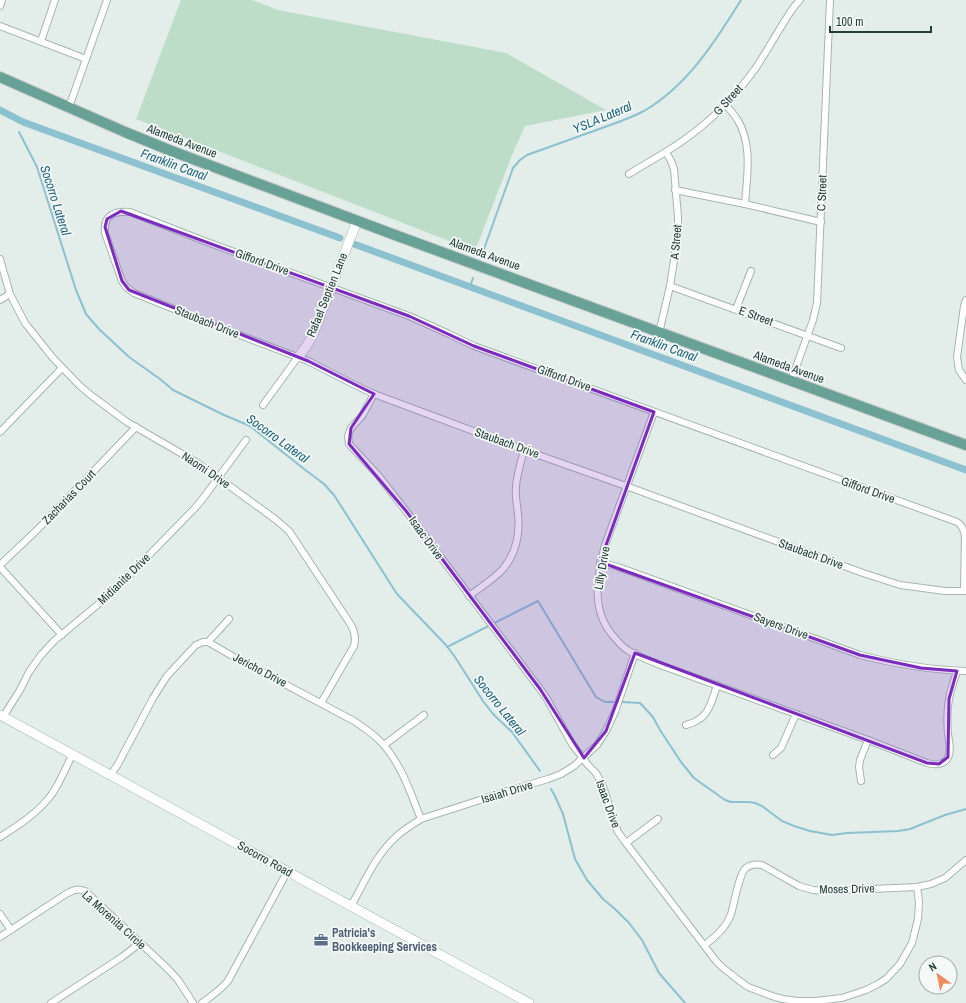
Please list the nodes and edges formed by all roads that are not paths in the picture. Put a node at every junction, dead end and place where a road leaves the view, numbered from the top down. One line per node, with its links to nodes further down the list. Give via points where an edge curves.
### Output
1 (2, 0): 6 (street)
2 (55, 0): 8 (street)
3 (107, 0): 9 (street)
4 (800, 0): 11 (street, G Street, via 791,10 755,69)
5 (830, 0): 19 (street, C Street)
6 (0, 6)
7 (0, 26): 8 (street)
8 (41, 41): 9 (street)
9 (86, 59): 12 (street)
10 (0, 77): 12 (main road, Alameda Avenue)
11 (725, 104): 13 (street, G Street, via 692,134); 16 (street, via 744,132 747,145)
12 (69, 107): 18 (main road, Alameda Avenue, via 162,147)
13 (666, 152): 14 (street, G Street); 15 (street, A Street, via 673,165)
14 (629, 174)
15 (675, 190): 16 (street); 22 (street, A Street, via 678,235)
16 (746, 204): 19 (street)
17 (107, 219): 23 (street, Gifford Drive, via 113,214 130,212); 31 (street, Staubach Drive, via 105,233 122,281 129,290)
18 (357, 221): 23 (main road, Rafael Septien Lane); 28 (main road, Alameda Avenue)
19 (820, 222): 29 (street, C Street, via 817,303)
20 (0, 259): 24 (street, Naomi Drive)
21 (751, 271): 27 (street)
22 (670, 286): 27 (street, E Street); 28 (street, A Street)
23 (332, 287): 31 (main road, Rafael Septien Lane, via 312,337); 37 (street, Gifford Drive, via 414,318 474,346)
24 (10, 294): 25 (street); 32 (street, Naomi Drive, via 25,323)
25 (0, 300)
26 (966, 300): 33 (street, via 957,358 959,370)
27 (736, 309): 29 (street, E Street)
28 (659, 333): 34 (main road, Alameda Avenue)
29 (807, 336): 30 (street, E Street); 34 (street, C Street)
30 (841, 348)
31 (298, 357): 35 (street, Staubach Drive); 36 (street, Rafael Septien Lane)
32 (62, 368): 38 (street, Naomi Drive, via 92,396); 39 (street)
33 (966, 380)
34 (791, 382): 41 (main road, Alameda Avenue)
35 (374, 394): 42 (street, Staubach Drive); 48 (street, Isaac Drive, via 362,416 351,428 349,444 378,475)
36 (263, 405)
37 (654, 412): 44 (street, Lilly Drive); 47 (street, Gifford Drive, via 956,522 964,530 965,536)
38 (136, 427): 43 (street, Naomi Drive); 46 (street, Zacharias Court)
39 (0, 432)
40 (246, 440): 43 (street, Midianite Drive)
41 (966, 445)
42 (524, 450): 44 (street, Staubach Drive); 48 (street, via 516,487 518,534 515,547 509,560 493,579)
43 (218, 478): 50 (street, Midianite Drive, via 195,508 146,558 108,596); 56 (street, Naomi Drive, via 289,531 354,630 354,646)
44 (626, 486): 45 (street, Lilly Drive); 47 (street, Staubach Drive, via 900,585)
45 (600, 562): 52 (street, Lilly Drive, via 597,597 603,620 612,635); 53 (street, Sayers Drive, via 883,662)
46 (0, 566): 50 (street)
47 (965, 591)
48 (469, 596): 65 (street, Isaac Drive, via 543,694 572,744)
49 (229, 619): 51 (street)
50 (62, 635): 59 (street, Midianite Drive, via 41,655)
51 (208, 642): 56 (street, Jericho Drive); 66 (street, via 196,645 167,676)
52 (635, 653): 55 (street, Lilly Drive); 65 (street, Isaiah Drive, via 606,731)
53 (957, 670): 54 (street, Sayers Drive); 61 (street, Lilly Drive, via 949,699 950,752 946,761 934,765)
54 (966, 671)
55 (717, 685): 58 (street, Lilly Drive); 60 (street, via 703,717)
56 (321, 703): 62 (street, Jericho Drive, via 354,721)
57 (424, 714): 62 (street)
58 (796, 714): 61 (street, Lilly Drive); 64 (street, via 782,748)
59 (1, 716): 63 (main road, Socorro Road)
60 (686, 725)
61 (868, 740): 67 (street, via 860,760)
62 (384, 745): 68 (street, Jericho Drive, via 398,764)
63 (72, 755): 66 (main road, Socorro Road); 70 (street, via 48,799 28,819)
64 (773, 755)
65 (584, 758): 68 (street, Isaiah Drive, via 561,774 548,779); 71 (street, Isaac Drive, via 601,782 618,832)
66 (110, 776): 73 (main road, Socorro Road)
67 (861, 781)
68 (421, 819): 75 (street, Isaiah Drive, via 398,835 380,854)
69 (658, 819): 71 (street)
70 (0, 838)
71 (626, 843): 80 (street, Isaac Drive)
72 (966, 860): 74 (street, Moses Drive, via 945,878)
73 (288, 872): 75 (main road, Socorro Road); 83 (street, via 228,981)
74 (917, 887): 80 (street, Moses Drive, via 813,890 799,886 762,865 755,864 742,872 731,914 725,926); 80 (street, Isaac Drive, via 918,919 912,943 900,964 878,984 842,998 797,1002 748,987 722,967)
75 (351, 906): 84 (main road, Socorro Road)
76 (0, 914): 77 (street)
77 (11, 930): 78 (street, La Morenita Circle); 79 (street, La Morenita Circle, via 66,894 79,889 85,891)
78 (0, 937)
79 (140, 943): 81 (street); 82 (street, La Morenita Circle, via 173,974)
80 (705, 945)
81 (51, 1003)
82 (193, 1003)
83 (202, 1003)
84 (529, 1003)

